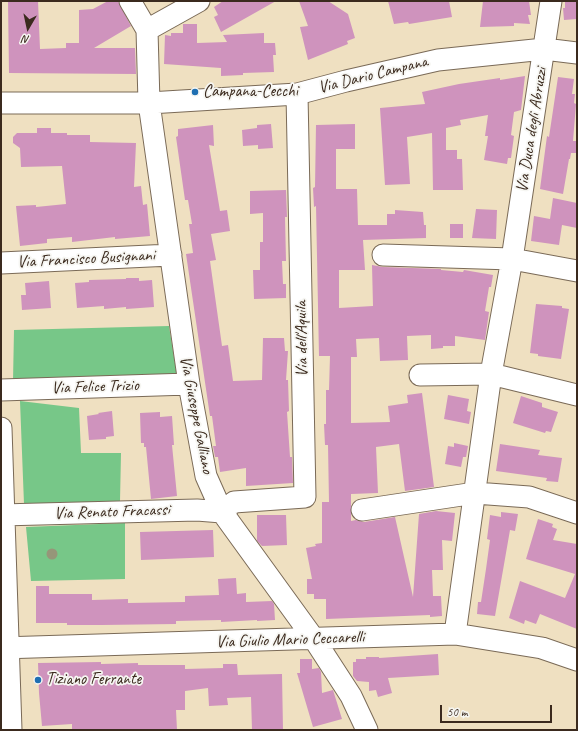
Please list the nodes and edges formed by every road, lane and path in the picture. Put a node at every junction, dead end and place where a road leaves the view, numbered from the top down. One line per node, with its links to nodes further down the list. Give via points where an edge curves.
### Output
1 (130, 1): 4 (street)
2 (199, 1): 4 (street)
3 (550, 1): 5 (street, Via Duca degli Abruzzi)
4 (147, 30): 9 (street, Via Giuseppe Galliano)
5 (544, 49): 6 (street, Via Dario Campana); 7 (street, Via Dario Campana, via 438,60); 12 (street, Via Duca degli Abruzzi)
6 (577, 52)
7 (297, 94): 9 (street, Via Dario Campana); 23 (street, Via dell'Aquila, via 305,497 234,502)
8 (1, 103): 9 (street, Via Dario Campana)
9 (150, 103): 10 (street, Via Giuseppe Galliano)
10 (171, 254): 13 (street, Via Francisco Busignani); 17 (street, Via Giuseppe Galliano)
11 (383, 255): 12 (street)
12 (512, 259): 14 (street); 15 (street, Via Duca degli Abruzzi)
13 (1, 263)
14 (577, 271)
15 (491, 374): 16 (street); 19 (street); 21 (street, Via Duca degli Abruzzi)
16 (420, 375)
17 (189, 384): 18 (street, Via Felice Trizio); 23 (street, Via Giuseppe Galliano, via 206,476)
18 (1, 390)
19 (577, 395)
20 (1, 428): 25 (street)
21 (475, 493): 22 (street); 24 (street, via 528,497); 26 (street, Via Duca degli Abruzzi)
22 (362, 510)
23 (222, 512): 25 (street, Via Renato Fracassi, via 197,510); 27 (street, Via Giuseppe Galliano)
24 (577, 513)
25 (2, 515): 28 (street)
26 (455, 634): 27 (street, Via Giulio Mario Ceccarelli); 29 (street, Via Giulio Mario Ceccarelli, via 542,648)
27 (314, 639): 28 (street, Via Giulio Mario Ceccarelli); 31 (street, Via Giuseppe Galliano, via 351,696)
28 (5, 648): 30 (street)
29 (577, 660)
30 (11, 730)
31 (367, 730)

